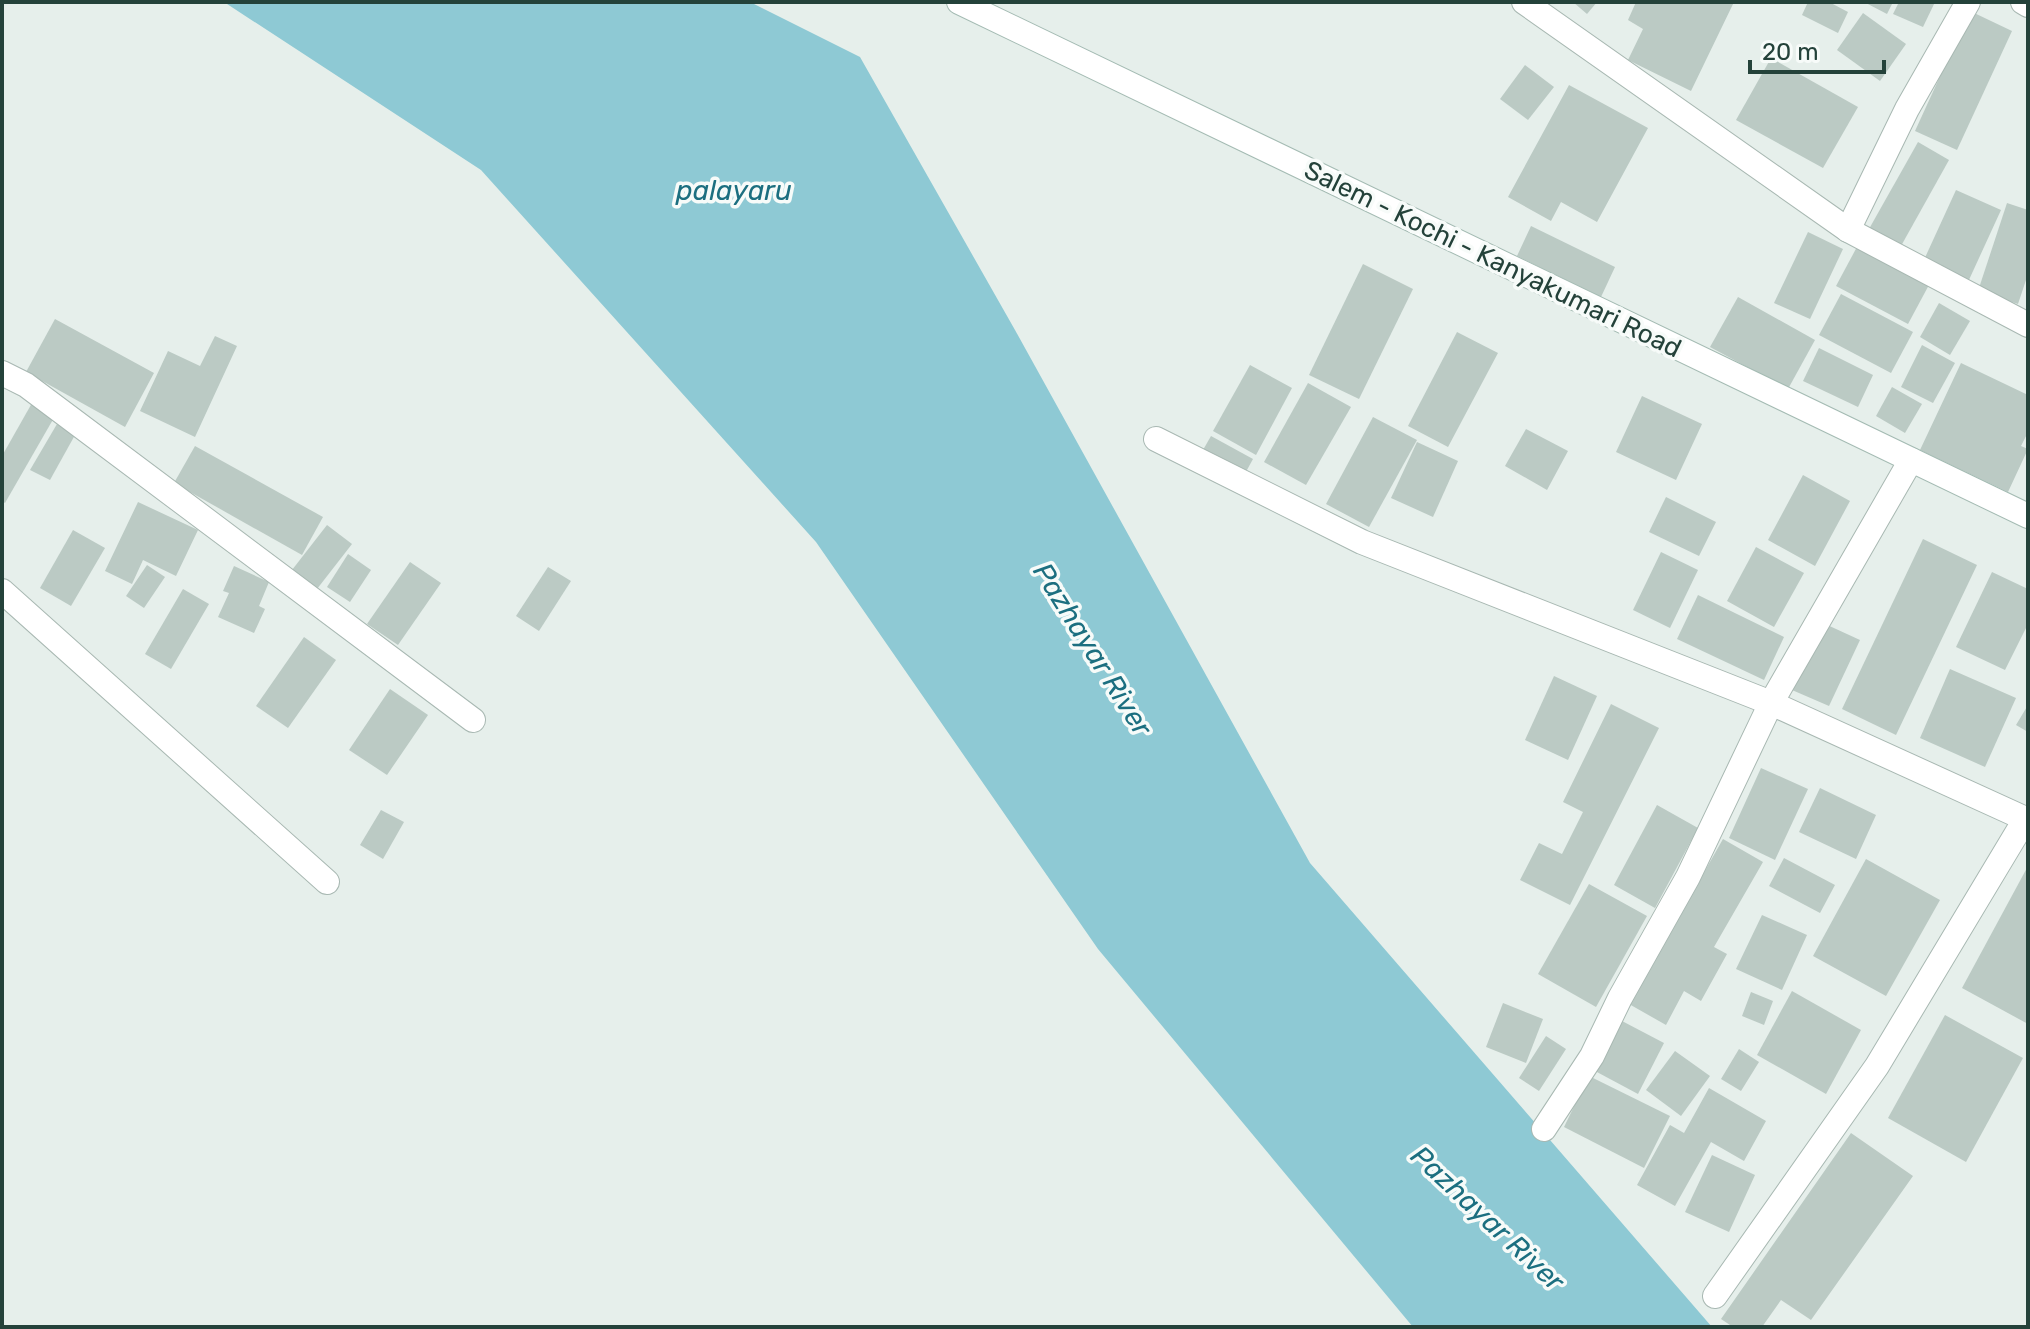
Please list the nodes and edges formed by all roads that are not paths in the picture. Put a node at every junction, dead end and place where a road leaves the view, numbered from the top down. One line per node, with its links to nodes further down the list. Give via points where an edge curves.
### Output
1 (959, 2): 10 (street, Salem - Kochi - Kanyakumari Road)
2 (1524, 2): 6 (street)
3 (1968, 2): 6 (street, via 1907,109)
4 (2023, 2): 5 (street)
5 (2028, 5)
6 (1848, 230): 7 (street)
7 (2028, 325)
8 (2, 373): 14 (street, via 26,385)
9 (1156, 439): 13 (street, via 1362,542)
10 (1911, 460): 11 (street, Salem - Kochi - Kanyakumari Road); 13 (street)
11 (2028, 516)
12 (2, 591): 16 (street)
13 (1771, 703): 15 (street); 17 (street, via 1688,877 1592,1056)
14 (473, 720)
15 (2027, 819): 18 (street, via 1877,1066)
16 (327, 882)
17 (1544, 1129)
18 (1715, 1296)

